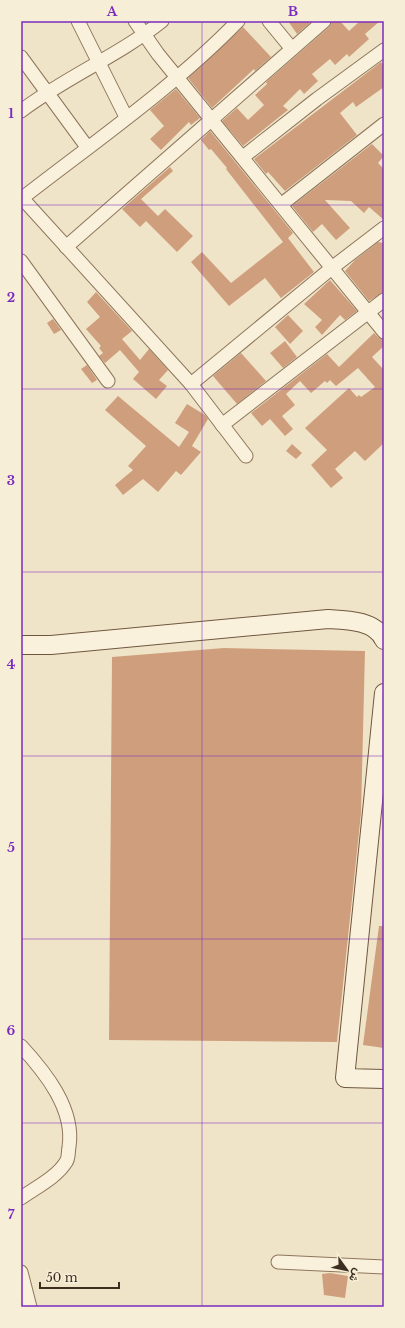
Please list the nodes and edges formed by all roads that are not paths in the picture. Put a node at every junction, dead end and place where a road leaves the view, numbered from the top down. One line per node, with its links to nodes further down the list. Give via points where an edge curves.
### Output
1 (78, 21): 11 (street)
2 (135, 21): 7 (street)
3 (162, 21): 7 (street)
4 (238, 21): 12 (street)
5 (269, 21): 8 (street)
6 (324, 21): 8 (street)
7 (144, 35): 11 (street); 12 (street)
8 (292, 49): 16 (street)
9 (384, 52): 19 (street, via 317,99)
10 (21, 57): 13 (street)
11 (98, 62): 13 (street); 15 (street)
12 (177, 77): 15 (street); 16 (street)
13 (47, 91): 14 (street); 18 (street)
14 (21, 111)
15 (126, 117): 18 (street)
16 (212, 119): 19 (street); 23 (street)
17 (384, 124): 21 (street)
18 (87, 147): 20 (street)
19 (243, 158): 21 (street)
20 (21, 198): 23 (street)
21 (282, 204): 25 (street)
22 (384, 228): 25 (street)
23 (66, 247): 30 (street)
24 (21, 261): 29 (street)
25 (333, 267): 27 (street); 30 (street)
26 (384, 300): 27 (street)
27 (369, 313): 28 (street); 31 (street)
28 (384, 332)
29 (108, 381)
30 (191, 384): 31 (street)
31 (222, 425): 32 (street)
32 (246, 456)
33 (384, 640): 34 (street, via 375,629 362,623 328,619 51,645)
34 (21, 645)
35 (384, 693): 37 (street, via 345,1078)
36 (21, 1046): 38 (street, via 54,1087 68,1120 71,1135 67,1161)
37 (384, 1079)
38 (21, 1198)
39 (278, 1262): 40 (street)
40 (384, 1267)
41 (21, 1272): 42 (street)
42 (30, 1307)

